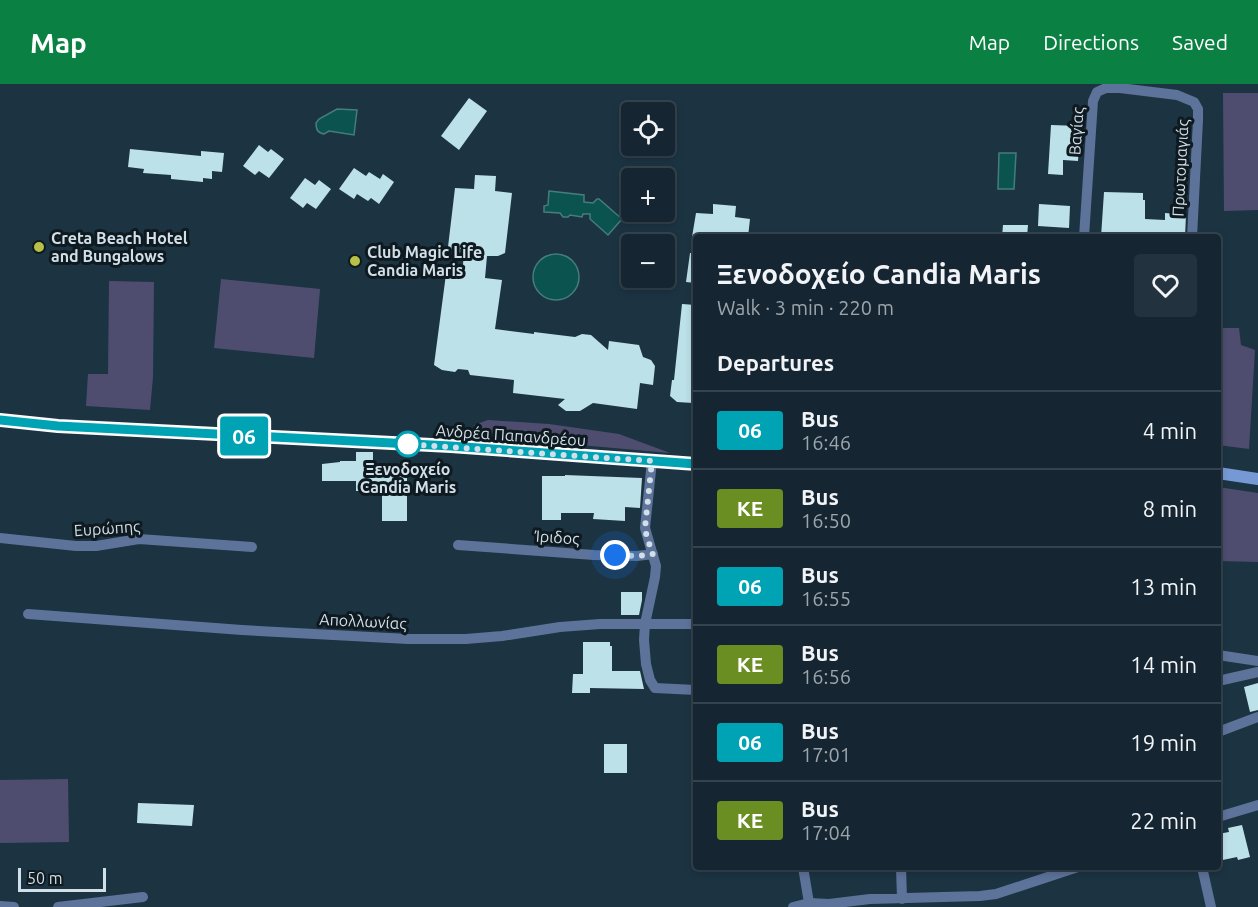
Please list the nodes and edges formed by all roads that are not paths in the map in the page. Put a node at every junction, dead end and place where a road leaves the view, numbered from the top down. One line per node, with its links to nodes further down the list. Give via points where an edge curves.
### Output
1 (1194, 102): 2 (street, Βαγίας, via 1177,95 1120,88 1097,92 1092,110); 3 (street, Πρωτομαγιάς, via 1198,120)
2 (1084, 234)
3 (1192, 234)
4 (0, 420): 5 (main road, Ανδρέα Παπανδρέου)
5 (652, 461): 6 (main road, Ανδρέα Παπανδρέου); 12 (street, via 645,528)
6 (693, 464)
7 (1221, 473): 8 (main road)
8 (1258, 479)
9 (0, 538): 11 (street, Ευρώπης, via 76,546 139,539)
10 (458, 545): 12 (street, Ίριδος, via 594,555)
11 (252, 547)
12 (653, 554): 14 (street, via 655,577)
13 (28, 614): 14 (street, Απολλωνίας, via 408,639 466,639 570,626)
14 (645, 624): 15 (street, Απολλωνίας); 20 (street, via 646,664 655,688)
15 (693, 624)
16 (1221, 655): 17 (street)
17 (1258, 661)
18 (1258, 672): 19 (street)
19 (1221, 680)
20 (693, 690)
21 (1258, 717): 22 (street)
22 (1221, 731)
23 (1258, 805): 24 (street)
24 (1221, 816)
25 (804, 870): 32 (street)
26 (901, 870): 30 (street)
27 (1069, 870): 31 (street, via 996,894)
28 (1203, 870): 38 (street)
29 (143, 897): 36 (street)
30 (902, 899): 31 (street); 33 (street)
31 (950, 902)
32 (809, 903): 33 (street); 37 (street)
33 (829, 905)
34 (0, 906): 35 (street)
35 (14, 907)
36 (58, 907)
37 (793, 907)
38 (1211, 907)

